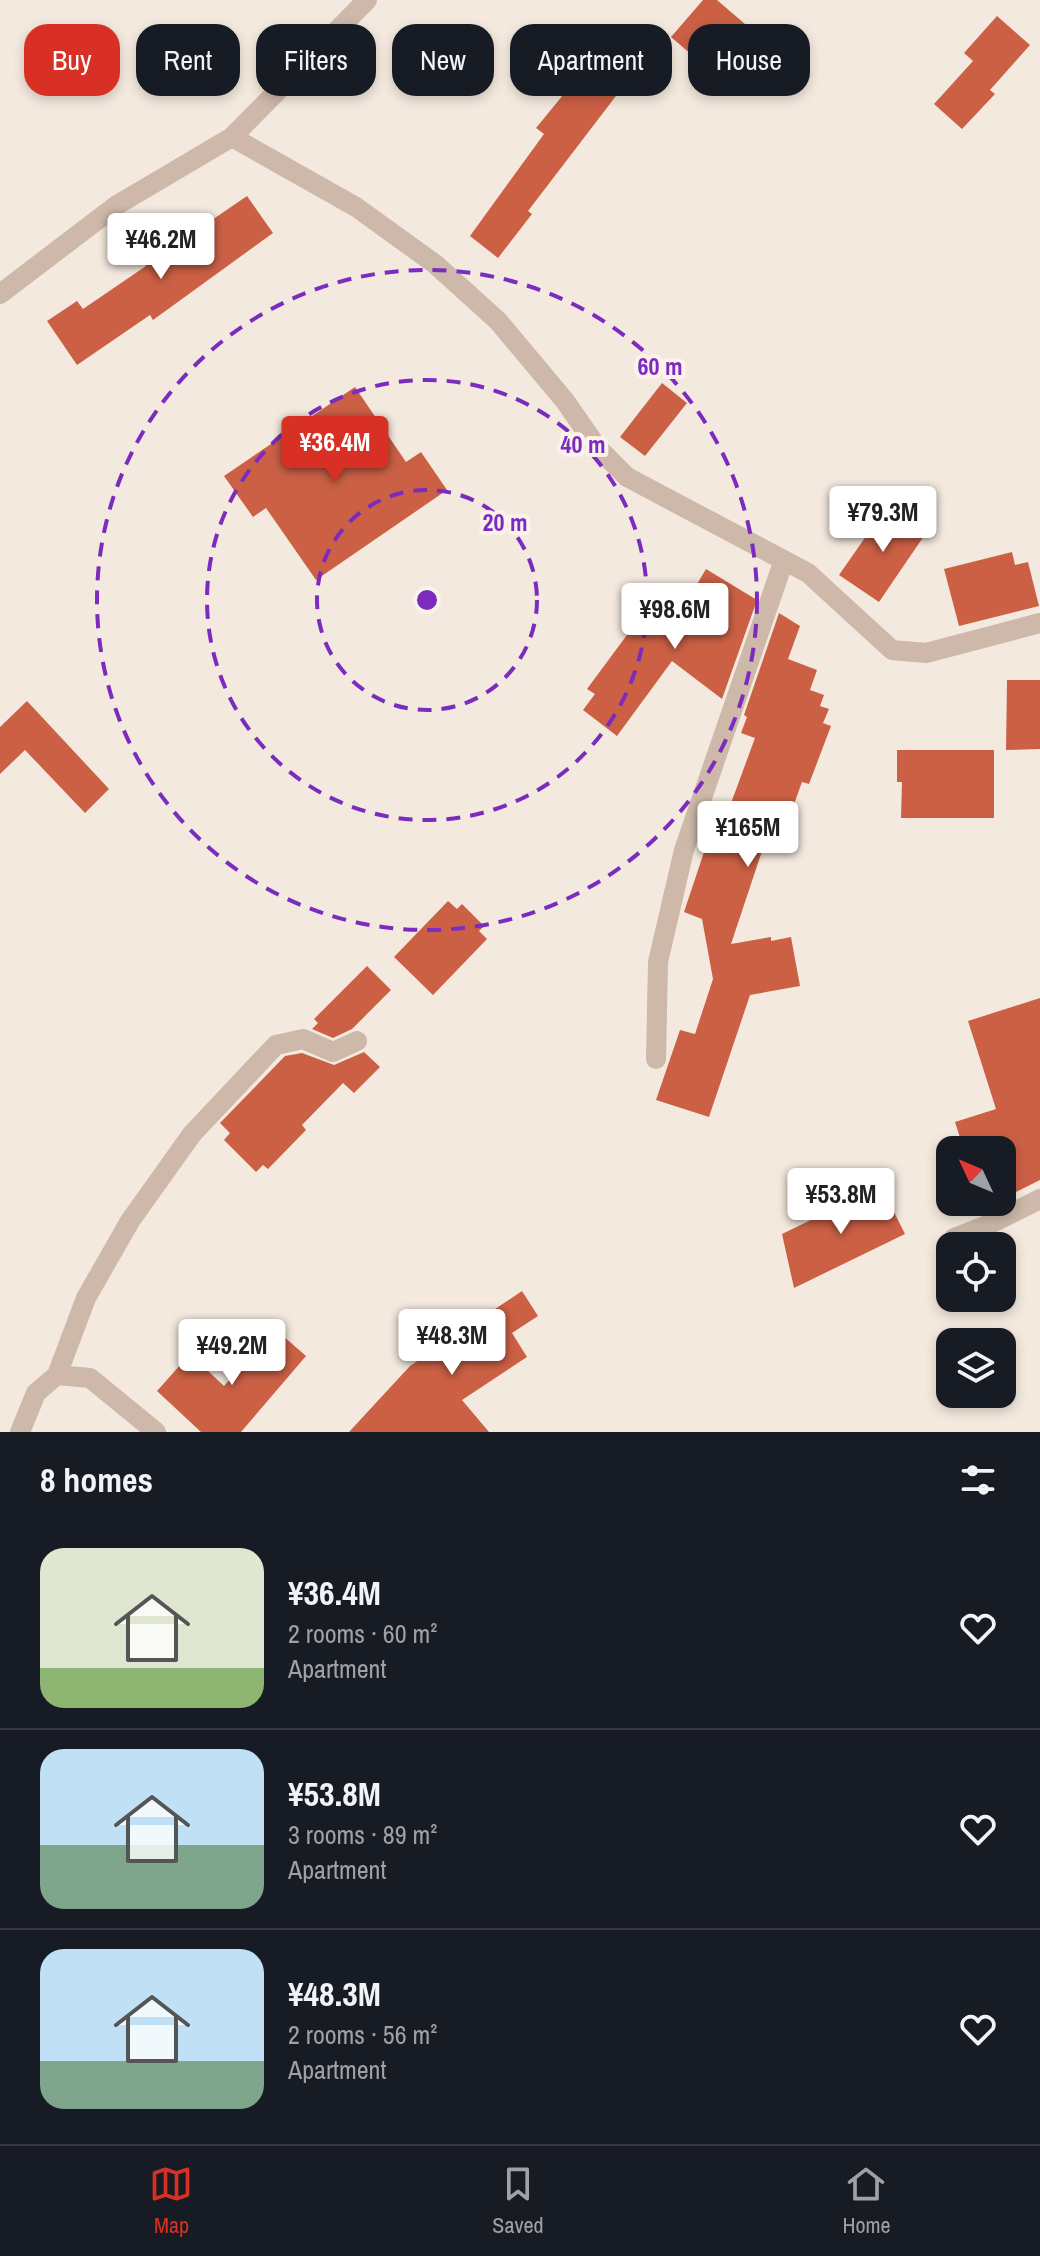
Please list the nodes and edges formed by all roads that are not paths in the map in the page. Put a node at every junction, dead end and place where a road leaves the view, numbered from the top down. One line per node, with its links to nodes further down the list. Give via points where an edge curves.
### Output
1 (367, 0): 2 (street)
2 (232, 137): 3 (street, via 117,205); 4 (street, via 356,207 435,264 498,321 597,447 627,477)
3 (0, 294)
4 (784, 560): 5 (street, via 808,573 892,650 926,653); 7 (street, via 684,850 658,962)
5 (1040, 623)
6 (357, 1041): 10 (street, via 333,1052 303,1039 276,1045 192,1134 130,1221 86,1298)
7 (656, 1059)
8 (1040, 1199): 9 (street)
9 (969, 1232)
10 (57, 1375): 11 (street, via 36,1393); 12 (street, via 90,1378)
11 (20, 1432)
12 (156, 1432)

